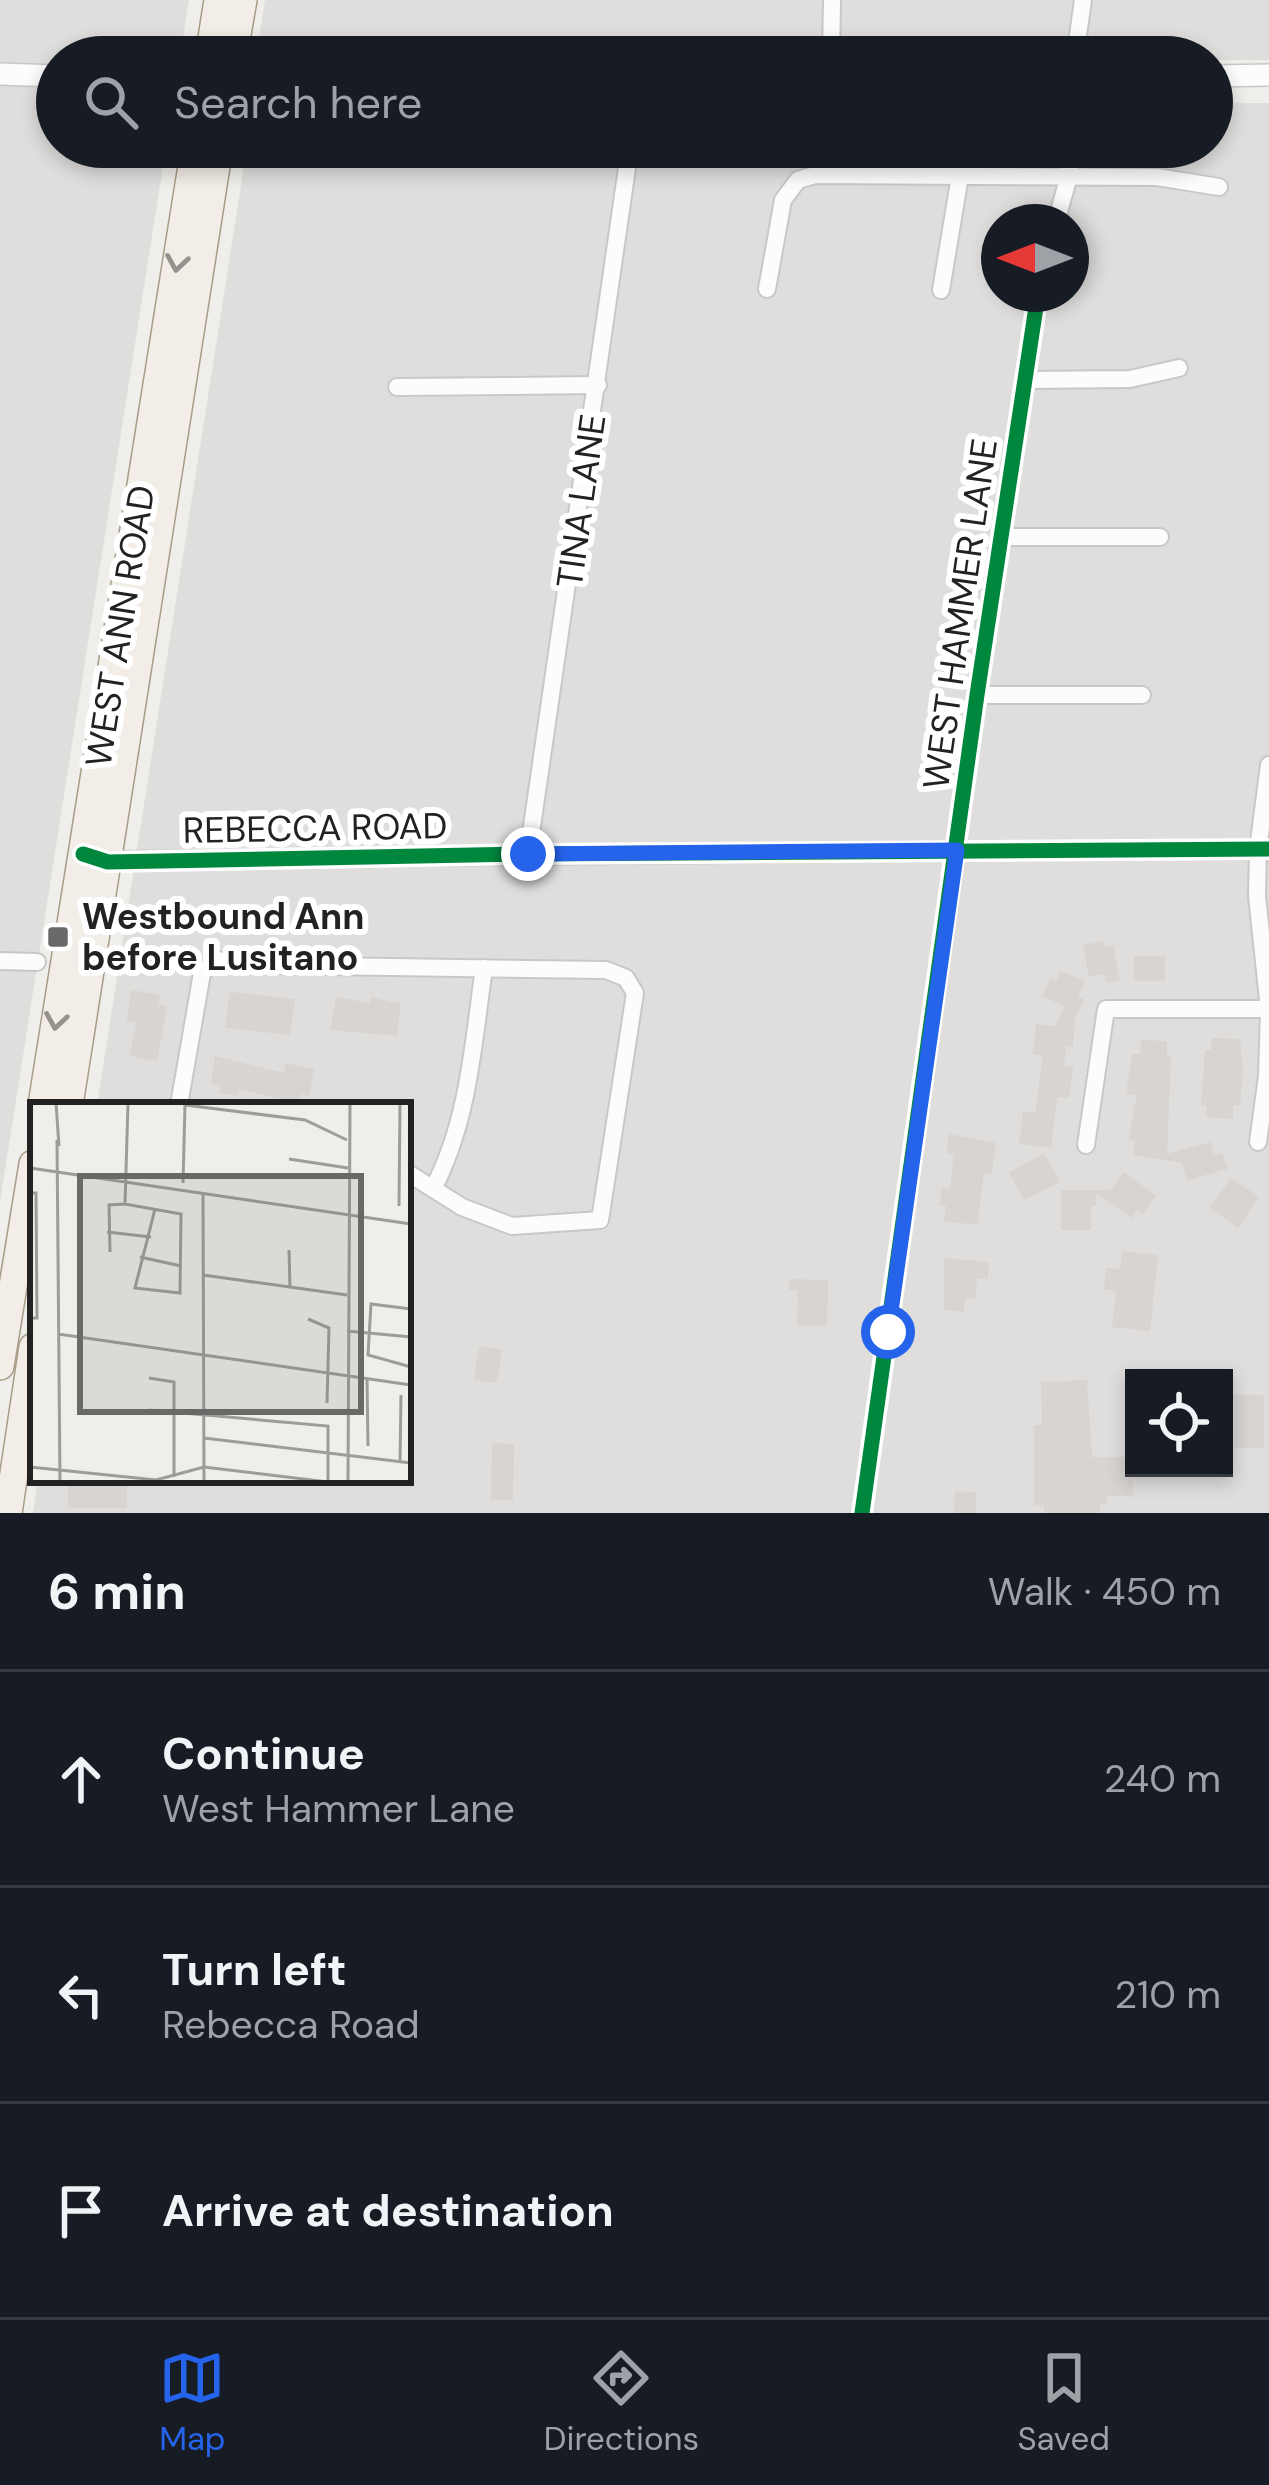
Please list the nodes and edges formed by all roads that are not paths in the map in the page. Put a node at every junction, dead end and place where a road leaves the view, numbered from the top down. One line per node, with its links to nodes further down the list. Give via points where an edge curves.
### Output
1 (218, 0): 5 (main road)
2 (243, 0): 6 (main road)
3 (832, 0): 7 (street)
4 (1083, 0): 8 (street)
5 (212, 36)
6 (237, 36)
7 (831, 36)
8 (1078, 36)
9 (0, 74): 10 (street)
10 (36, 75)
11 (1269, 75): 12 (street)
12 (1233, 76)
13 (193, 168): 28 (main road, WEST ANN ROAD, one-way to 28)
14 (214, 168): 28 (main road, WEST ANN ROAD)
15 (627, 168): 26 (street, TINA LANE)
16 (1071, 168): 18 (street)
17 (960, 176): 18 (street); 21 (street, via 798,180 783,200); 22 (street)
18 (1070, 176): 19 (street, via 1157,176); 20 (street)
19 (1220, 187)
20 (1061, 204)
21 (767, 289)
22 (940, 290)
23 (1035, 312): 25 (street, WEST HAMMER LANE)
24 (1179, 368): 25 (street, via 1130,379)
25 (1025, 380): 30 (street, WEST HAMMER LANE)
26 (598, 385): 27 (street); 36 (street, TINA LANE)
27 (397, 387)
28 (155, 484): 37 (main road, WEST ANN ROAD)
29 (1160, 536): 30 (street)
30 (1000, 537): 31 (street, WEST HAMMER LANE)
31 (977, 695): 32 (street); 35 (street, WEST HAMMER LANE)
32 (1142, 695)
33 (1269, 765): 34 (street)
34 (1264, 849): 35 (street, REBECCA ROAD); 41 (street, via 1257,896)
35 (957, 850): 36 (street, REBECCA ROAD); 54 (street, WEST HAMMER LANE)
36 (528, 854): 37 (street, REBECCA ROAD)
37 (95, 858): 42 (main road, WEST ANN ROAD, one-way to 42); 43 (main road, WEST ANN ROAD)
38 (0, 961): 39 (street)
39 (37, 962)
40 (484, 968): 44 (street, via 216,961 202,973); 49 (street, via 463,1116); 49 (street, via 606,970 626,978 635,993 600,1220 512,1226)
41 (1269, 1009): 45 (street); 46 (street, via 1106,1009)
42 (43, 1102)
43 (69, 1102)
44 (179, 1102)
45 (1258, 1142)
46 (1086, 1145)
47 (411, 1175): 49 (street)
48 (30, 1188): 50 (main road)
49 (433, 1189)
50 (21, 1258): 51 (main road)
51 (0, 1366)
52 (30, 1366): 53 (main road)
53 (8, 1513)
54 (862, 1513)

